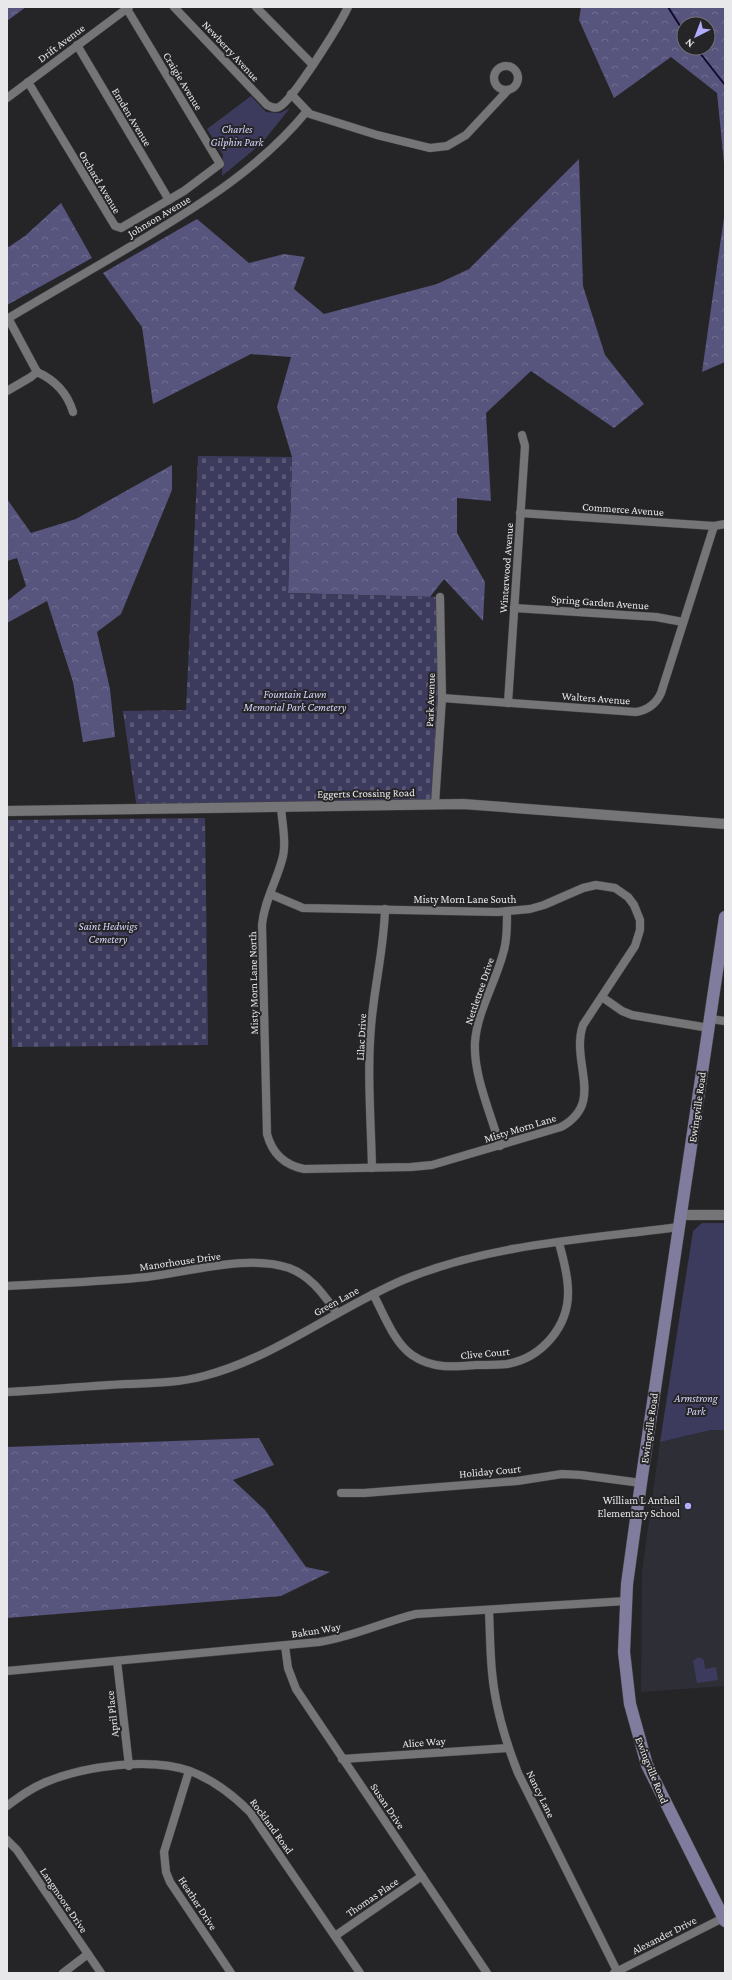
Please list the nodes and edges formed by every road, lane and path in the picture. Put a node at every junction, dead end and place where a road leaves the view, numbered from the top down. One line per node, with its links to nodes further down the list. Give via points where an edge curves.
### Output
1 (174, 7): 9 (street, Newberry Avenue, via 267,105 273,108 280,107)
2 (256, 7): 6 (street)
3 (348, 7): 6 (street)
4 (128, 8): 5 (street, Drift Avenue); 12 (street, Craigie Avenue)
5 (77, 46): 7 (street, Drift Avenue); 13 (street, Emden Avenue)
6 (313, 65): 9 (street)
7 (28, 82): 10 (street, Drift Avenue); 13 (street, Orchard Avenue, via 115,226 121,228)
8 (508, 90): 11 (street, via 466,136 447,146 422,147 370,133)
9 (291, 94): 11 (street)
10 (7, 98)
11 (307, 111): 14 (street, Johnson Avenue, via 262,157 210,198)
12 (220, 164): 13 (street, Orchard Avenue)
13 (169, 200)
14 (8, 318): 15 (street)
15 (37, 372): 16 (street); 17 (street, via 50,377 59,386)
16 (7, 391)
17 (73, 412)
18 (522, 435): 19 (street, Winterwood Avenue, via 525,446)
19 (520, 513): 21 (street, Commerce Avenue); 23 (street, Winterwood Avenue)
20 (725, 524): 21 (street, Commerce Avenue)
21 (714, 526): 24 (street, Walters Avenue)
22 (440, 597): 25 (street, Park Avenue)
23 (514, 608): 24 (street, Spring Garden Avenue, via 656,617); 26 (street, Winterwood Avenue)
24 (683, 622): 26 (street, Walters Avenue, via 659,698 643,711)
25 (442, 698): 26 (street, Walters Avenue); 27 (street, Park Avenue)
26 (508, 703)
27 (435, 804): 28 (street, Eggerts Crossing Road); 30 (street, Eggerts Crossing Road, via 496,806)
28 (281, 807): 29 (street, Eggerts Crossing Road); 31 (street, Misty Morn Lane North, via 284,851)
29 (7, 811)
30 (725, 824)
31 (270, 894): 32 (street, Misty Morn Lane South, via 303,908); 40 (street, Misty Morn Lane North, via 262,925 267,1134)
32 (385, 909): 33 (street, Misty Morn Lane South); 41 (street, Lilac Drive, via 384,937 370,1043)
33 (507, 912): 35 (street, Misty Morn Lane South, via 544,905 587,886 606,885 628,897); 39 (street, Nettletree Drive, via 506,943 475,1041 477,1068)
34 (725, 917): 38 (main road, Ewingville Road)
35 (640, 920): 36 (street, Misty Morn Lane, via 635,946)
36 (602, 997): 38 (street, via 622,1012 632,1015); 39 (street, Misty Morn Lane, via 580,1033 585,1093 580,1110 561,1127)
37 (725, 1021): 38 (street)
38 (710, 1024): 43 (main road, Ewingville Road)
39 (500, 1146): 41 (street, Misty Morn Lane, via 442,1163)
40 (280, 1158): 41 (street, Misty Morn Lane, via 304,1168)
41 (372, 1168)
42 (725, 1215): 43 (street, Green Lane)
43 (680, 1221): 44 (street, Green Lane); 49 (main road, Ewingville Road)
44 (560, 1242): 46 (street, Green Lane, via 460,1261); 46 (street, Clive Court, via 568,1285 566,1312 548,1342 535,1353 507,1364 448,1367 420,1360 411,1355 397,1340)
45 (7, 1286): 47 (street, Manorhouse Drive, via 118,1280 228,1265 270,1264 290,1268 312,1282)
46 (373, 1294): 47 (street, Green Lane)
47 (336, 1313): 48 (street, Green Lane, via 262,1355 202,1376 157,1384)
48 (7, 1392)
49 (641, 1483): 50 (street, Holiday Court, via 582,1474 562,1474 517,1480); 51 (main road, Ewingville Road)
50 (341, 1493)
51 (626, 1601): 52 (street, Bakun Way); 63 (main road, Ewingville Road, via 626,1675 640,1743 659,1792)
52 (489, 1611): 53 (street, Bakun Way, via 416,1614 336,1640); 56 (street, Nancy Lane, via 492,1679)
53 (285, 1646): 54 (street, Bakun Way); 57 (street, Susan Drive, via 288,1668 296,1689)
54 (118, 1661): 55 (street, Bakun Way); 58 (street, April Place)
55 (7, 1671)
56 (508, 1748): 57 (street, Alice Way); 71 (street, Nancy Lane)
57 (342, 1758): 62 (street, Susan Drive)
58 (129, 1766): 59 (street, Rockland Road, via 161,1765); 60 (street, Rockland Road, via 85,1771 47,1782 32,1788)
59 (189, 1771): 64 (street, Rockland Road, via 216,1783 250,1812); 68 (street, Heather Drive, via 165,1844 165,1867 170,1882)
60 (7, 1806)
61 (7, 1840): 65 (street, Langmoore Drive, via 17,1850)
62 (422, 1876): 64 (street, Thomas Place); 70 (street, Susan Drive)
63 (724, 1918): 71 (street, Alexander Drive)
64 (335, 1936): 69 (street, Rockland Road)
65 (88, 1954): 66 (street); 67 (street, Langmoore Drive)
66 (63, 1973)
67 (101, 1973)
68 (231, 1973)
69 (360, 1973)
70 (487, 1973)
71 (617, 1973)

